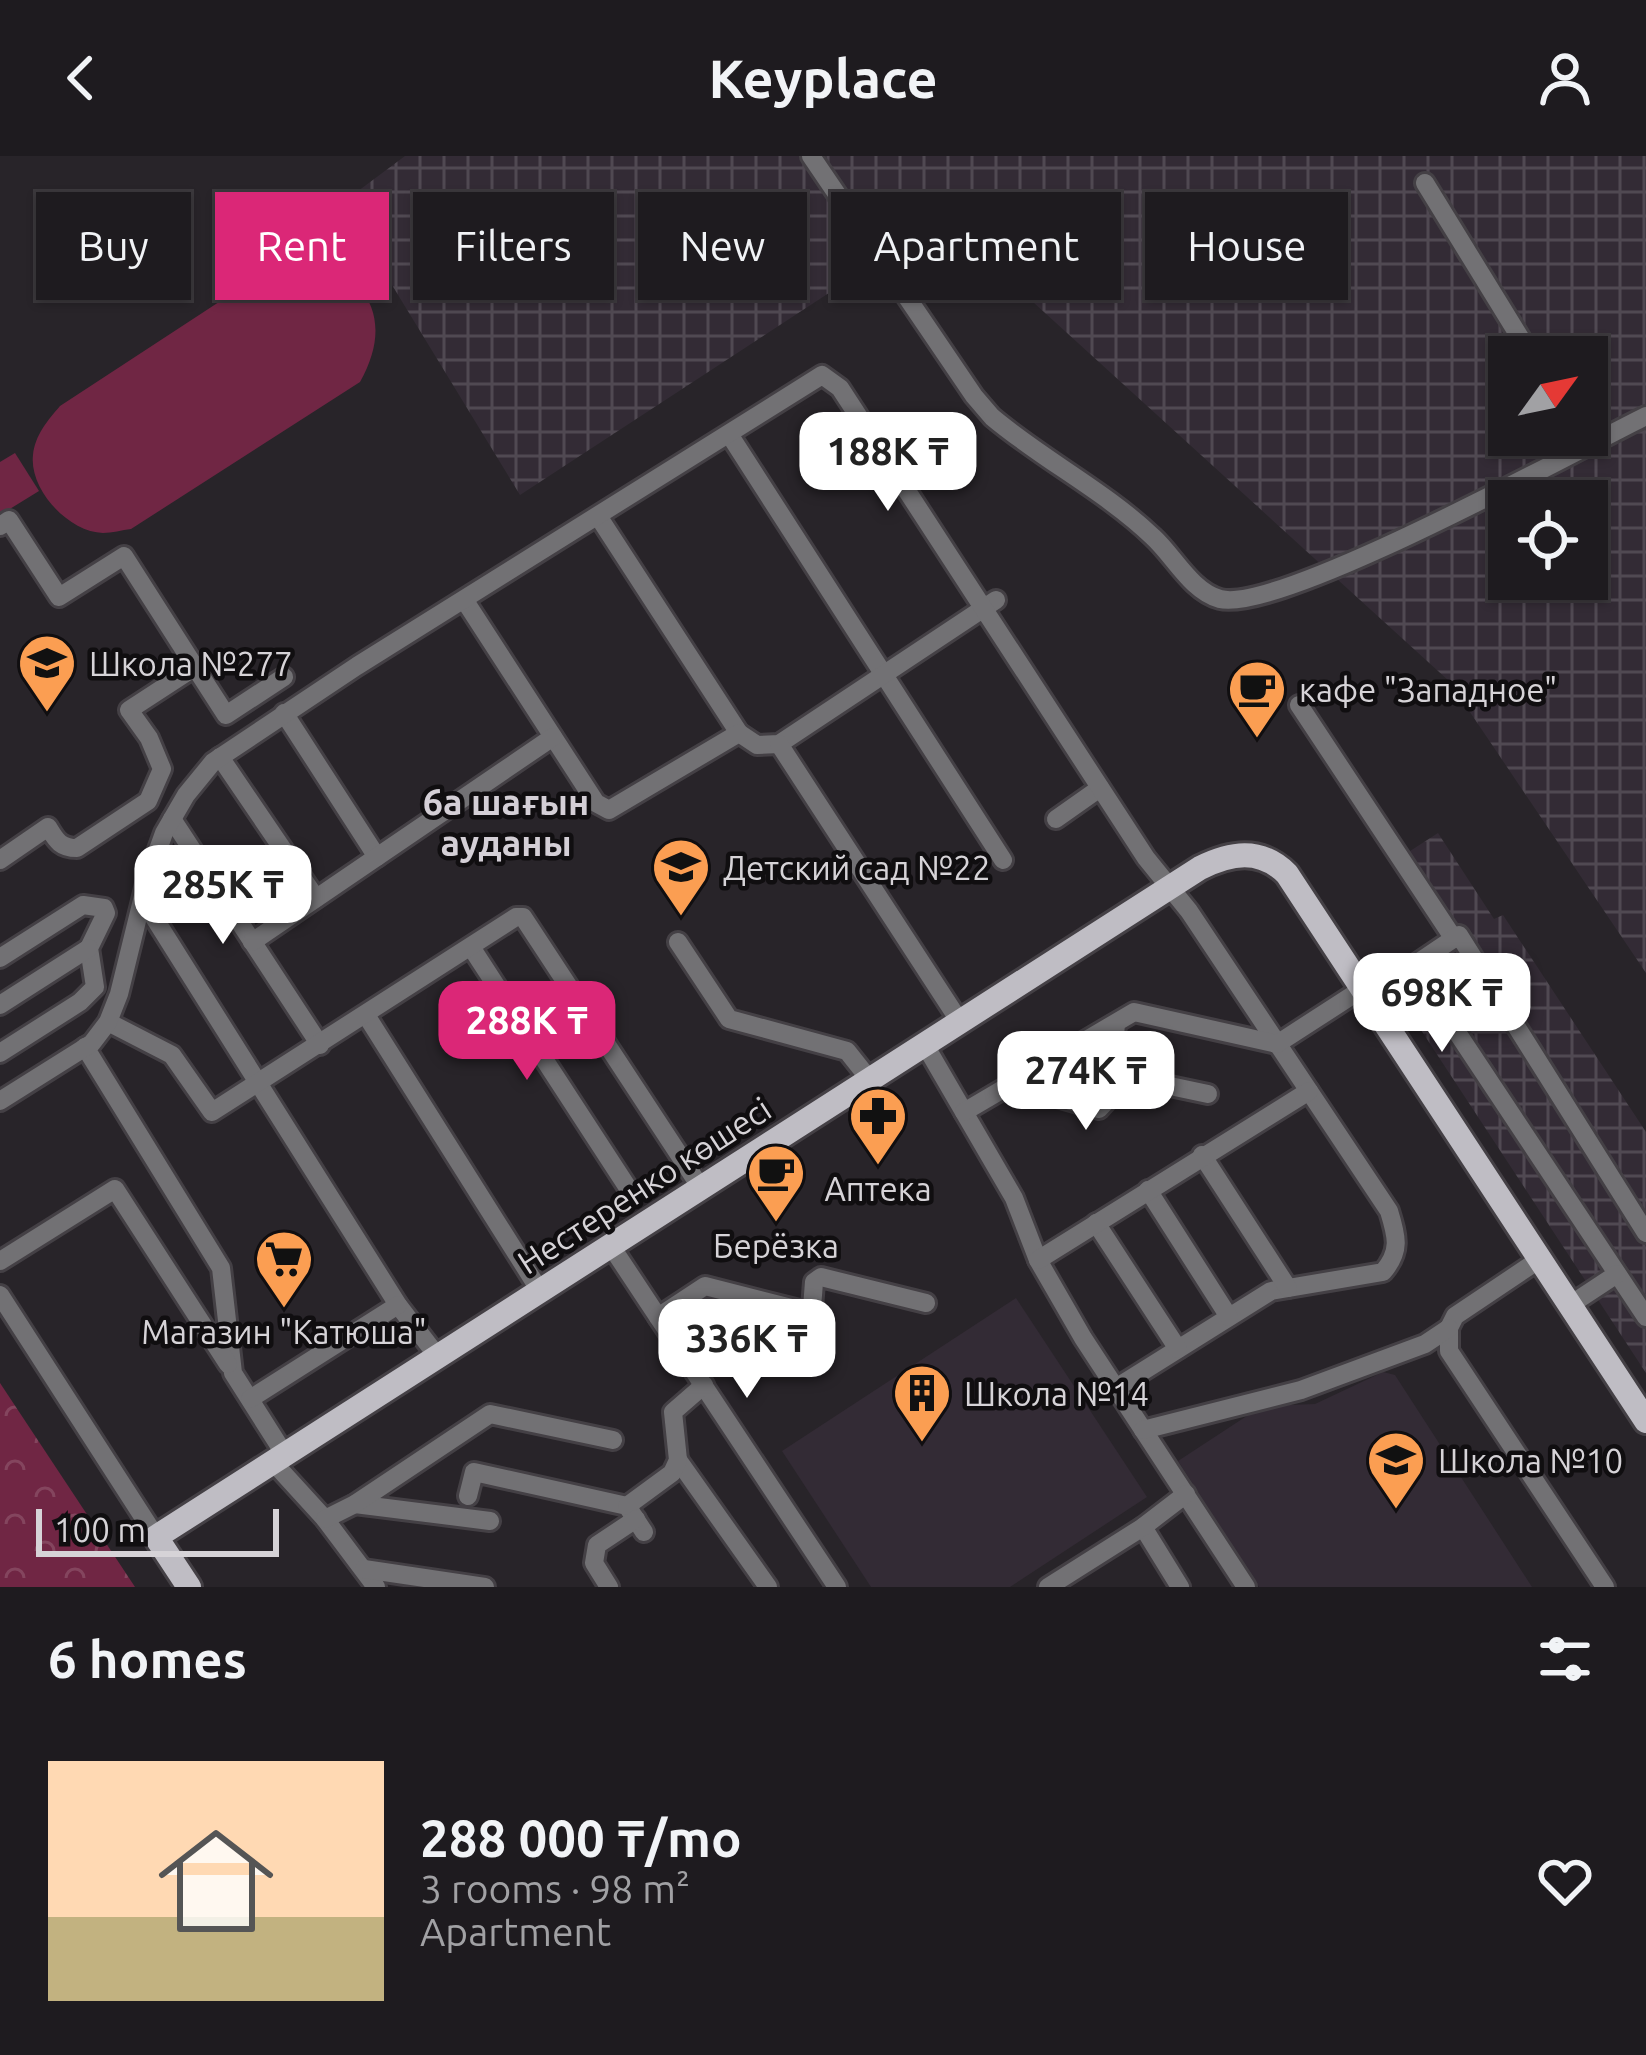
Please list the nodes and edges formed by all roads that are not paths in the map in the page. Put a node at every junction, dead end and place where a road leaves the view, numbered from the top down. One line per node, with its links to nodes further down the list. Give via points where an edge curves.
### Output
1 (811, 156): 7 (street, via 992,417 1132,518 1208,594 1240,601 1341,566)
2 (1425, 183): 3 (street)
3 (1519, 336)
4 (1646, 416): 5 (street)
5 (1608, 431)
6 (729, 434): 8 (street); 11 (street, via 830,377); 13 (street)
7 (1553, 456)
8 (598, 516): 10 (street); 17 (street)
9 (0, 526): 12 (street, via 9,520 59,597 124,556)
10 (465, 601): 16 (street); 18 (street)
11 (989, 605): 13 (street); 21 (street)
12 (195, 667): 14 (street, via 226,715); 25 (street, via 129,710 162,769 148,801 76,848 57,842 48,827)
13 (884, 675): 19 (street); 26 (street)
14 (284, 676)
15 (1299, 705): 30 (street)
16 (284, 713): 20 (street); 24 (street)
17 (739, 733): 18 (street, via 609,809 596,803); 19 (street, via 758,745)
18 (553, 737): 24 (street)
19 (778, 744): 41 (street)
20 (220, 757): 22 (street); 28 (street)
21 (1100, 788): 23 (street); 27 (street)
22 (172, 818): 29 (street); 31 (street)
23 (1056, 819)
24 (377, 857): 28 (street)
25 (0, 860)
26 (1003, 860)
27 (1168, 890): 37 (main road, Нестеренко көшесі, via 1230,855 1279,866); 41 (main road, Нестеренко көшесі); 43 (street)
28 (316, 898): 31 (street)
29 (143, 900): 40 (street); 50 (street)
30 (1456, 937): 36 (street); 62 (street)
31 (252, 942): 44 (street)
32 (678, 942): 49 (street, via 729,1019 847,1051)
33 (89, 947): 35 (street, via 106,913 99,905 83,905); 38 (street); 47 (street, via 95,987)
34 (471, 947): 39 (street); 58 (street); 59 (street, via 516,916 531,924)
35 (0, 958)
36 (1413, 966): 37 (street); 67 (street)
37 (1365, 993): 43 (street); 64 (main road, Нестеренко көшесі)
38 (0, 1005)
39 (366, 1015): 44 (street); 69 (street)
40 (108, 1022): 46 (street); 50 (street, via 172,1055 212,1112)
41 (960, 1022): 45 (main road, Нестеренко көшесі)
42 (1116, 1024): 43 (street, via 1134,1012); 48 (street); 51 (street)
43 (1277, 1043): 53 (street)
44 (320, 1045): 50 (street)
45 (925, 1045): 49 (main road, Нестеренко көшесі); 56 (street)
46 (85, 1048): 52 (street); 80 (street, via 221,1268)
47 (0, 1053): 52 (street)
48 (1118, 1075): 51 (street, via 1099,1108); 54 (street)
49 (870, 1080): 59 (main road, Нестеренко көшесі)
50 (260, 1083): 72 (street)
51 (1012, 1084): 56 (street)
52 (22, 1087): 55 (street)
53 (1309, 1091): 57 (street); 68 (street, via 1389,1211 1397,1252 1382,1272)
54 (1208, 1094)
55 (0, 1101)
56 (964, 1112): 65 (street, via 1014,1198)
57 (1202, 1155): 60 (street); 68 (street)
58 (628, 1188)
59 (701, 1188): 63 (main road, Нестеренко көшесі)
60 (1148, 1190): 61 (street); 75 (street)
61 (1096, 1223): 65 (street); 78 (street)
62 (1646, 1233)
63 (611, 1246): 69 (main road, Нестеренко көшесі); 74 (street)
64 (1540, 1259): 73 (main road, Нестеренко көшесі); 77 (street, via 1463,1309)
65 (1038, 1260): 82 (street)
66 (0, 1261): 80 (street, via 115,1189)
67 (1617, 1274): 73 (street); 76 (street)
68 (1288, 1288): 75 (street)
69 (541, 1291): 79 (main road, Нестеренко көшесі)
70 (1, 1300): 96 (street)
71 (926, 1303): 74 (street, via 821,1277 807,1312 705,1286)
72 (398, 1305): 79 (street); 83 (street)
73 (1570, 1305): 84 (main road, Нестеренко көшесі)
74 (658, 1317): 81 (street)
75 (1229, 1317): 78 (street)
76 (1646, 1317)
77 (1449, 1328): 85 (street, via 1301,1390); 108 (street, via 1448,1352)
78 (1178, 1349): 82 (street)
79 (438, 1357): 87 (main road, Нестеренко көшесі)
80 (233, 1372): 83 (street)
81 (704, 1385): 88 (street, via 673,1412); 104 (street)
82 (1116, 1388): 85 (street)
83 (250, 1399): 87 (street)
84 (1646, 1420)
85 (1143, 1430): 89 (street)
86 (613, 1440): 91 (street, via 490,1414)
87 (279, 1459): 92 (street); 96 (main road, Нестеренко көшесі)
88 (678, 1460): 93 (street); 103 (street)
89 (1186, 1494): 95 (street); 107 (street)
90 (468, 1496): 93 (street, via 474,1472)
91 (355, 1504): 92 (street); 94 (street)
92 (325, 1519): 97 (street)
93 (636, 1519): 102 (street, via 597,1545 594,1563)
94 (490, 1521)
95 (1143, 1527): 98 (street); 105 (street)
96 (156, 1537): 99 (main road)
97 (364, 1569): 100 (street); 101 (street)
98 (1176, 1581): 106 (street)
99 (189, 1587)
100 (376, 1587)
101 (485, 1587)
102 (609, 1587)
103 (768, 1587)
104 (837, 1587)
105 (1048, 1587)
106 (1153, 1587)
107 (1246, 1587)
108 (1605, 1587)

